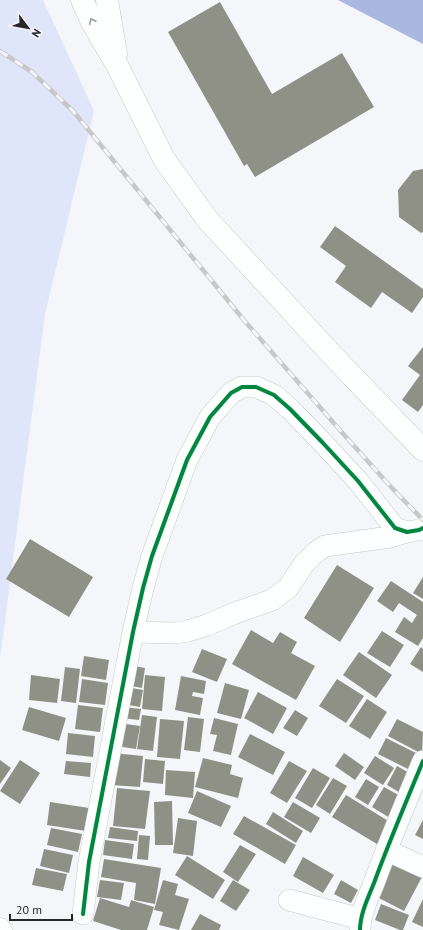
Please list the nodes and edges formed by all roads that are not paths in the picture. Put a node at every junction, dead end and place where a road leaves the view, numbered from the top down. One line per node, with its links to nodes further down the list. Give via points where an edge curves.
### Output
1 (82, 0): 3 (highway, one-way to 1)
2 (107, 0): 3 (highway)
3 (117, 65): 4 (highway, via 164,160 207,219)
4 (423, 450)
5 (415, 530): 6 (street, via 390,537 326,546 316,552 304,564 288,588 272,600 207,625 175,633); 6 (street, via 396,528 358,481 274,395 256,387 242,387 231,393 210,417 187,460 152,556)
6 (133, 632): 11 (street, via 89,862)
7 (423, 761): 8 (street)
8 (386, 850): 9 (street); 12 (street)
9 (423, 867)
10 (289, 900): 12 (street, via 324,908)
11 (83, 914)
12 (360, 925)

